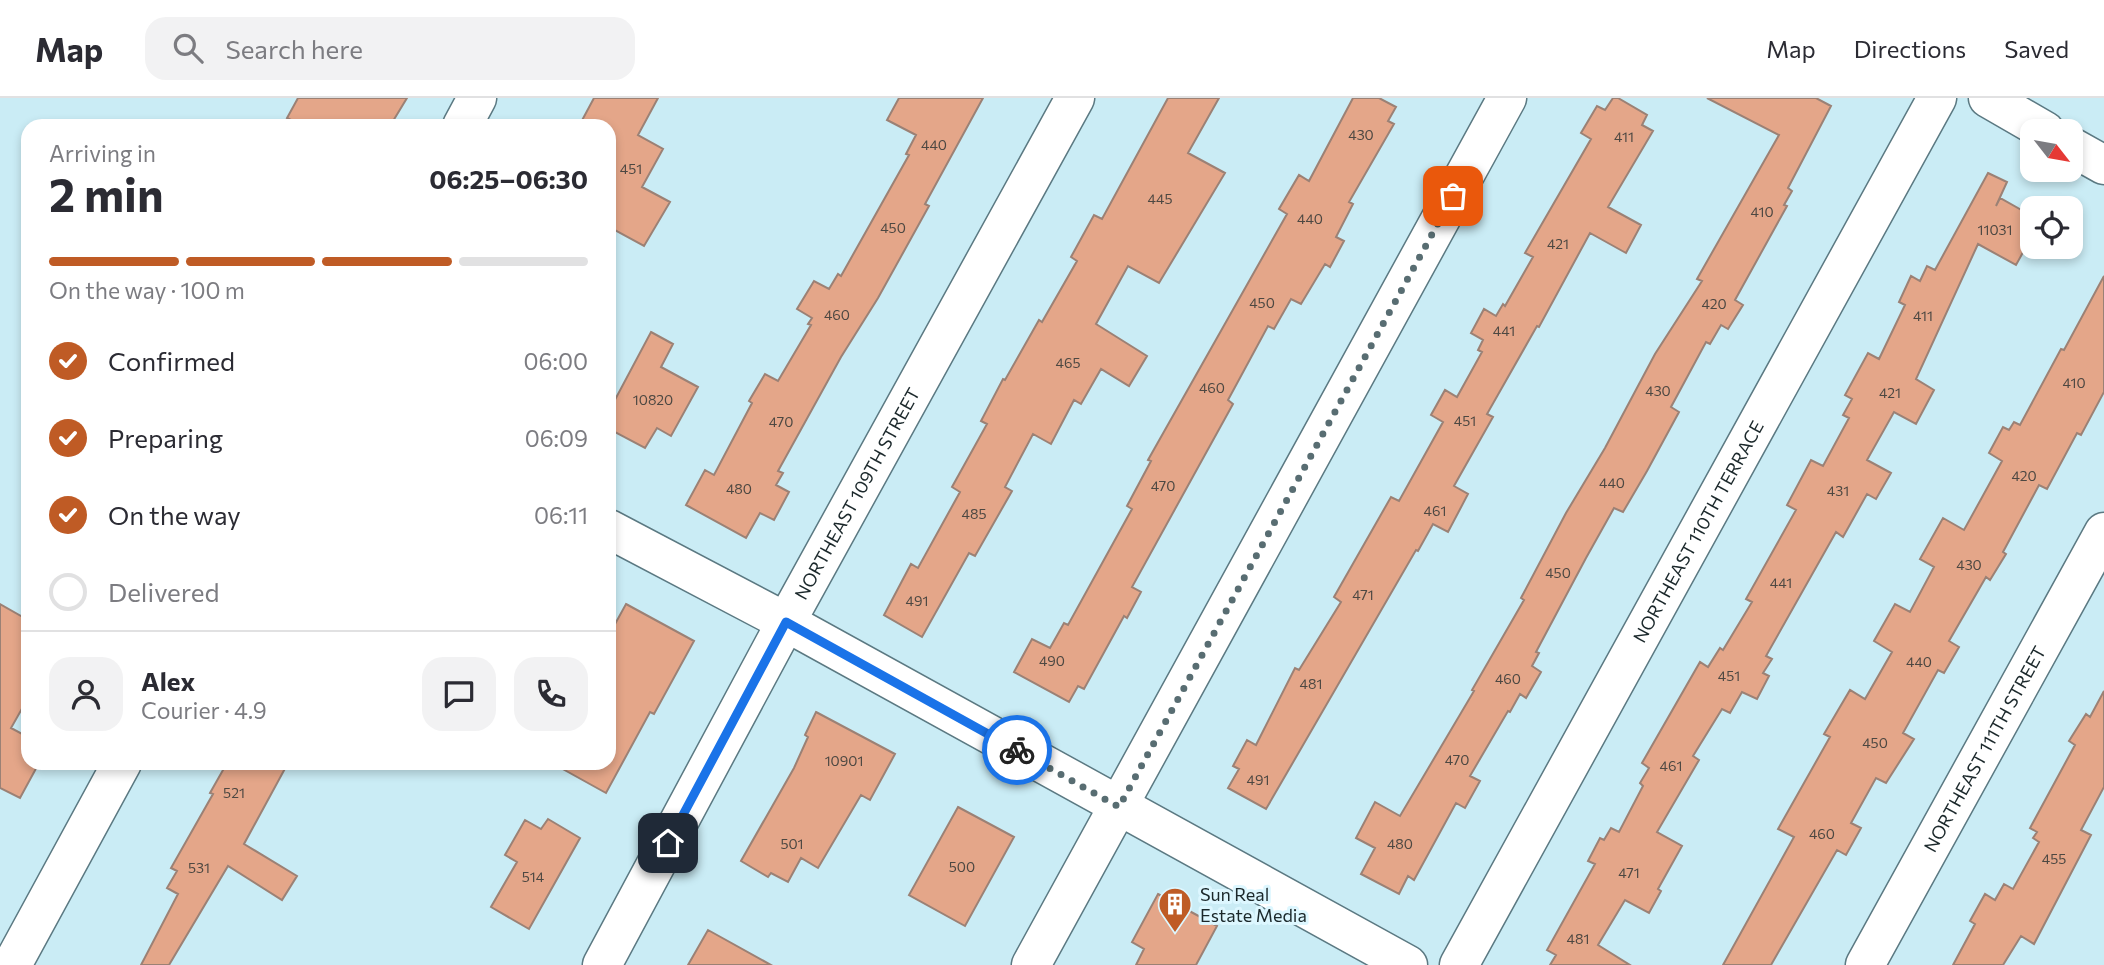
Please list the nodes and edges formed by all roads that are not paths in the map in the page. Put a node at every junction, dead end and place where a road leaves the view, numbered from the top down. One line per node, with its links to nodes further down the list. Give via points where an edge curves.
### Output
1 (477, 98): 6 (street)
2 (1074, 98): 12 (street, NORTHEAST 109TH STREET)
3 (1507, 98): 14 (street)
4 (1937, 98): 19 (street, NORTHEAST 110TH TERRACE)
5 (1988, 98): 7 (street)
6 (466, 119)
7 (2024, 119)
8 (2083, 154): 9 (street)
9 (2104, 166)
10 (2104, 532): 20 (street, NORTHEAST 111TH STREET)
11 (616, 533): 12 (street)
12 (786, 622): 14 (street); 16 (street, NORTHEAST 109TH STREET)
13 (118, 770): 15 (street)
14 (1119, 807): 17 (street); 18 (street)
15 (12, 965)
16 (603, 965)
17 (1031, 965)
18 (1408, 965)
19 (1459, 965)
20 (1865, 965)

